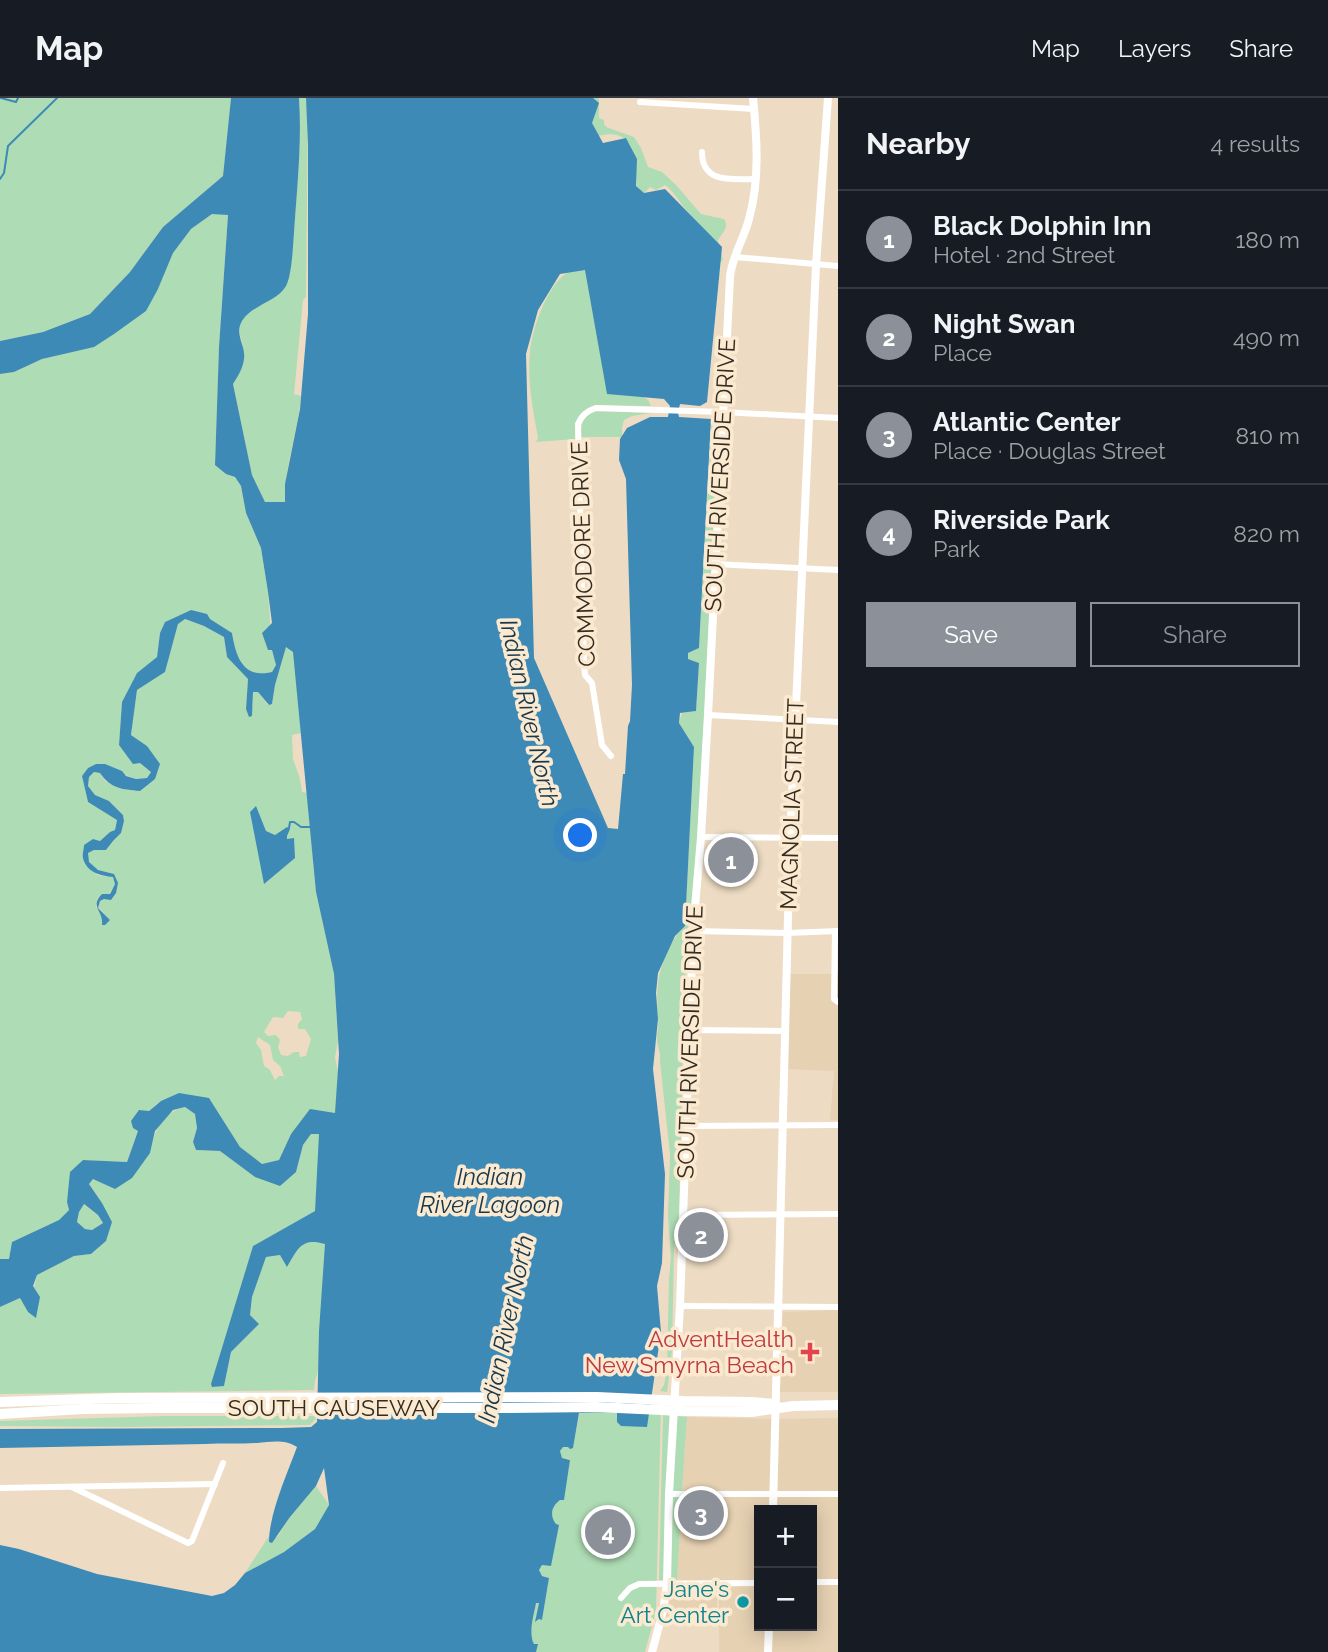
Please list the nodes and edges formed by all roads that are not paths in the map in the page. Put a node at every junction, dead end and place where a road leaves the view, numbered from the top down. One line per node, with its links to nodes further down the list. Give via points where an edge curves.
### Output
1 (753, 98): 4 (street, SOUTH RIVERSIDE DRIVE)
2 (828, 98): 8 (street, MAGNOLIA STREET)
3 (640, 102): 4 (street)
4 (754, 109): 6 (street, SOUTH RIVERSIDE DRIVE)
5 (702, 152): 6 (street, via 706,169 713,175)
6 (756, 179): 7 (street, SOUTH RIVERSIDE DRIVE, via 751,214)
7 (735, 257): 8 (street); 10 (street, SOUTH RIVERSIDE DRIVE)
8 (816, 265): 9 (street); 11 (street, MAGNOLIA STREET)
9 (838, 266)
10 (723, 412): 11 (street); 13 (street, SOUTH RIVERSIDE DRIVE); 19 (street, COMMODORE DRIVE, via 596,408 578,424 585,676 592,683 602,744)
11 (810, 417): 12 (street); 14 (street, MAGNOLIA STREET)
12 (838, 418)
13 (715, 564): 14 (street); 16 (street, SOUTH RIVERSIDE DRIVE)
14 (803, 569): 15 (street); 17 (street, MAGNOLIA STREET)
15 (838, 570)
16 (708, 715): 17 (street); 20 (street, SOUTH RIVERSIDE DRIVE)
17 (794, 720): 18 (street); 22 (street, MAGNOLIA STREET)
18 (838, 722)
19 (611, 756)
20 (701, 837): 22 (street); 23 (street, SOUTH RIVERSIDE DRIVE)
21 (838, 838): 22 (street)
22 (790, 839): 25 (street, MAGNOLIA STREET)
23 (693, 931): 25 (street); 27 (street, SOUTH RIVERSIDE DRIVE)
24 (837, 931): 25 (street); 26 (street, via 834,999)
25 (787, 933): 28 (street, MAGNOLIA STREET)
26 (838, 1002)
27 (689, 1030): 28 (street); 30 (street, SOUTH RIVERSIDE DRIVE)
28 (785, 1031): 31 (street, MAGNOLIA STREET)
29 (838, 1125): 31 (street)
30 (685, 1126): 31 (street); 34 (street, SOUTH RIVERSIDE DRIVE)
31 (782, 1126): 32 (street, MAGNOLIA STREET)
32 (779, 1214): 33 (street); 34 (street); 36 (street, MAGNOLIA STREET)
33 (838, 1214)
34 (682, 1215): 35 (street, SOUTH RIVERSIDE DRIVE)
35 (680, 1306): 36 (street); 46 (street, SOUTH RIVERSIDE DRIVE)
36 (778, 1307): 37 (street); 47 (street, MAGNOLIA STREET)
37 (838, 1307)
38 (0, 1402): 39 (main road, SOUTH CAUSEWAY)
39 (158, 1403): 40 (main road, SOUTH CAUSEWAY, via 597,1397); 41 (main road, SOUTH CAUSEWAY)
40 (838, 1405)
41 (0, 1414)
42 (223, 1463): 43 (street)
43 (215, 1484): 45 (street); 45 (street, via 188,1543)
44 (0, 1488): 45 (street)
45 (72, 1488)
46 (669, 1494): 47 (street); 53 (street, SOUTH RIVERSIDE DRIVE)
47 (773, 1494): 48 (street); 49 (street, MAGNOLIA STREET)
48 (838, 1494)
49 (773, 1505)
50 (817, 1582): 51 (street)
51 (838, 1582)
52 (754, 1583): 53 (street)
53 (667, 1584): 54 (street, via 639,1584); 56 (street, SOUTH RIVERSIDE DRIVE)
54 (621, 1598)
55 (769, 1631): 57 (street)
56 (652, 1652)
57 (768, 1652)

